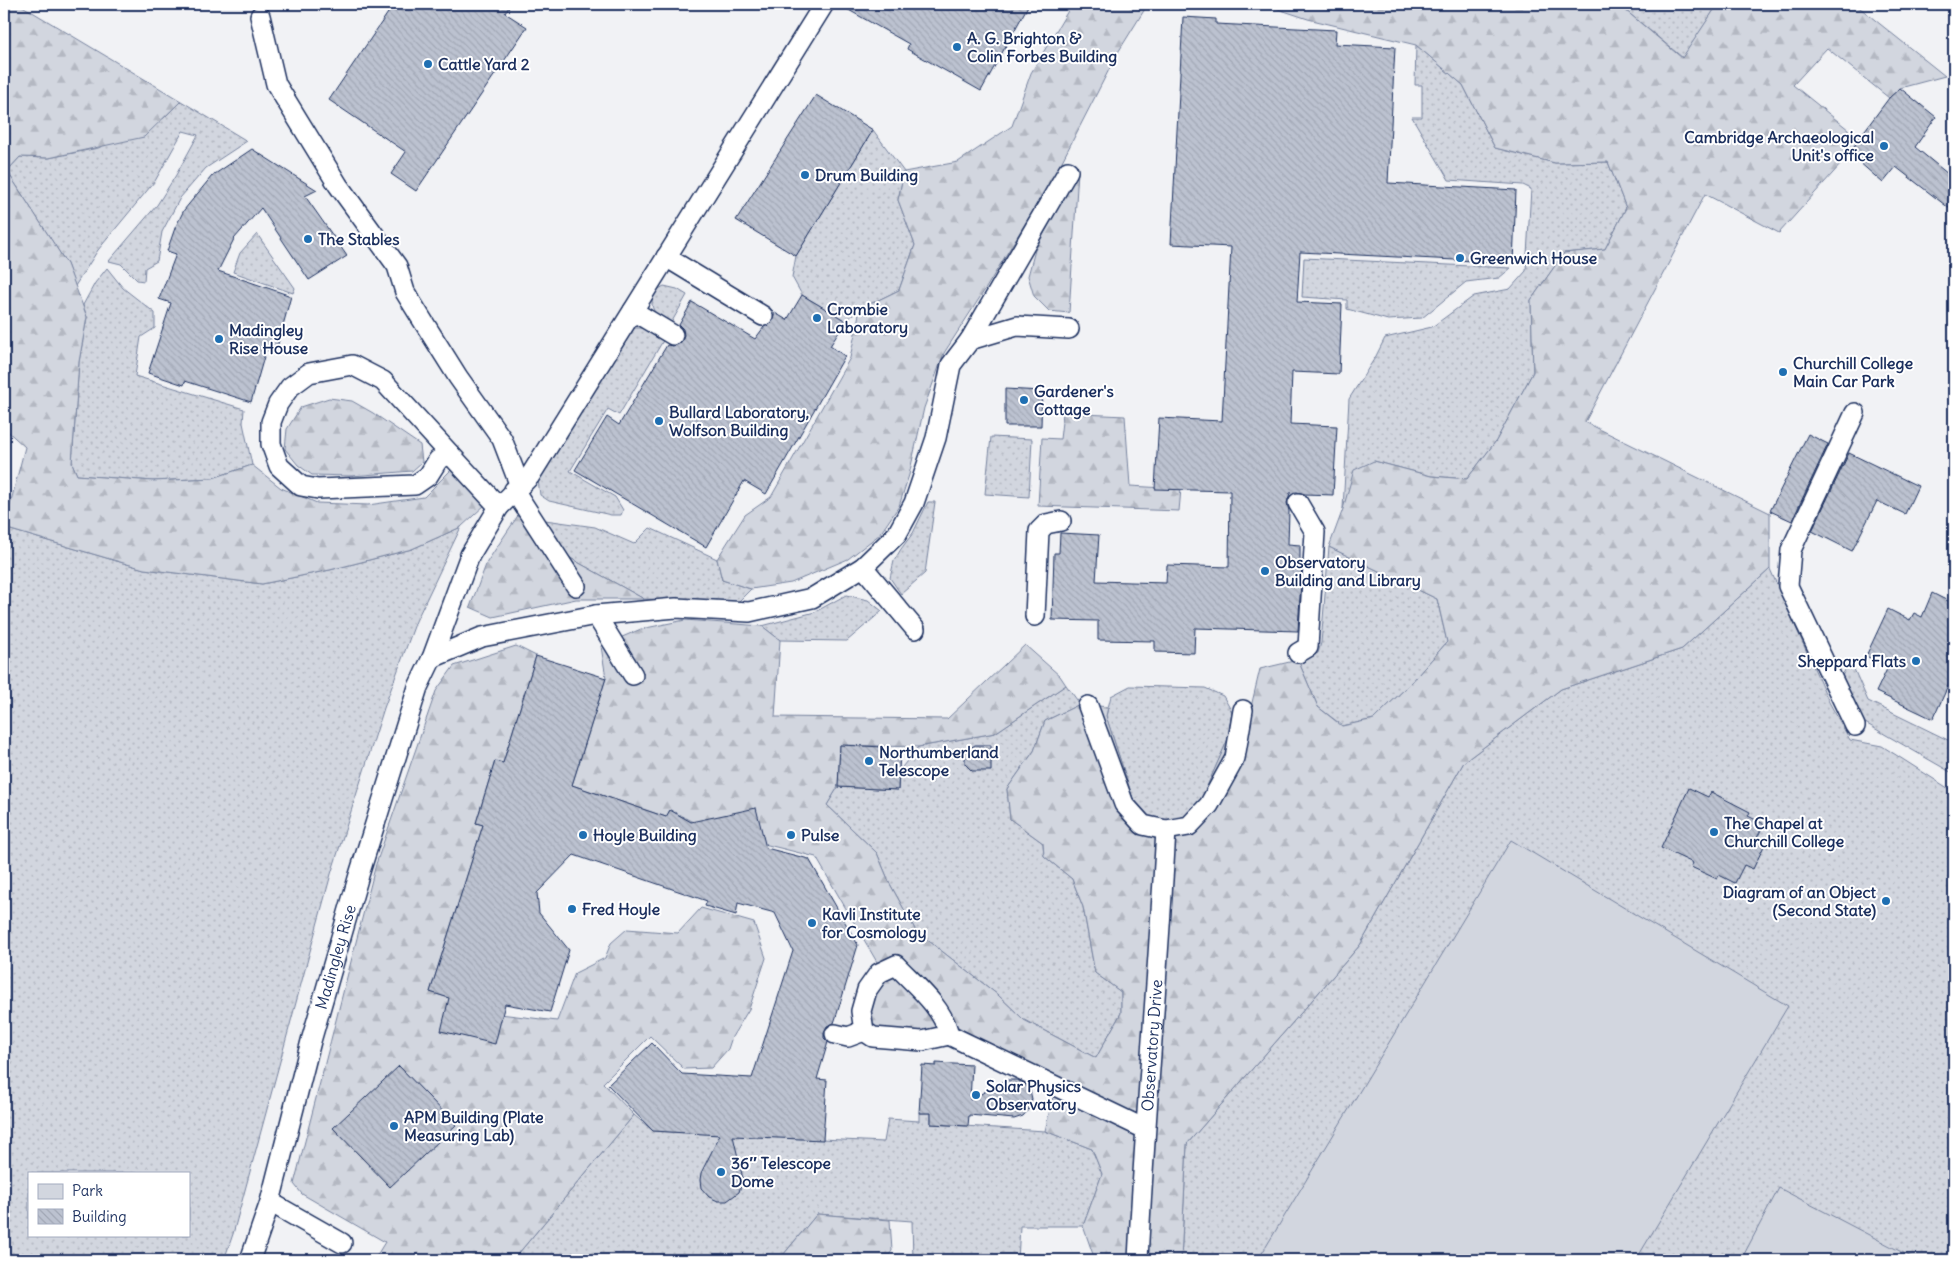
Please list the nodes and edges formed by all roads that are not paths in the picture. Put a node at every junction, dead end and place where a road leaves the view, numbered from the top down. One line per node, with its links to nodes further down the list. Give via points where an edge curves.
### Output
1 (824, 4): 4 (lane, Madingley Rise)
2 (260, 16): 12 (lane, via 276,84 338,185 396,266 405,292 458,377 502,439)
3 (1068, 171): 9 (lane)
4 (666, 257): 5 (lane, Madingley Rise); 6 (lane)
5 (633, 310): 8 (lane); 12 (lane, Madingley Rise, via 530,476)
6 (763, 316)
7 (1068, 328): 9 (lane, via 1018,326)
8 (673, 335)
9 (970, 340): 16 (lane, via 951,365 936,438 914,503 897,534)
10 (1855, 412): 26 (lane, via 1791,550 1788,586)
11 (450, 454): 11 (lane, via 383,381 352,365 309,373 290,387 278,404 272,422 271,444 279,466 301,486 318,489 415,485 428,476 438,460); 14 (lane)
12 (517, 488): 14 (lane, Madingley Rise); 17 (lane)
13 (1298, 503): 21 (lane, via 1315,532 1308,647)
14 (500, 507): 22 (lane, Madingley Rise, via 470,555)
15 (1061, 521): 19 (lane, via 1046,524 1039,531)
16 (863, 567): 18 (lane, via 812,598 749,612 676,608); 20 (lane)
17 (576, 586)
18 (596, 615): 22 (lane, via 482,637); 23 (lane)
19 (1035, 616)
20 (915, 629)
21 (1298, 653)
22 (432, 658): 32 (lane, Madingley Rise, via 418,687 359,875 311,1041)
23 (633, 675)
24 (1088, 706): 27 (lane, via 1124,804 1143,825)
25 (1243, 710): 27 (lane, via 1235,758 1209,805 1189,826)
26 (1855, 726)
27 (1166, 830): 31 (lane, Observatory Drive)
28 (864, 1031): 29 (lane, via 848,1038); 30 (lane, via 872,1037 922,1041); 30 (lane, via 861,1011 868,990 879,973 896,965 937,1010)
29 (835, 1034)
30 (949, 1035): 31 (lane)
31 (1145, 1129): 35 (lane, Observatory Drive)
32 (270, 1202): 33 (lane); 34 (lane, Madingley Rise)
33 (342, 1243)
34 (250, 1260)
35 (1138, 1260)

